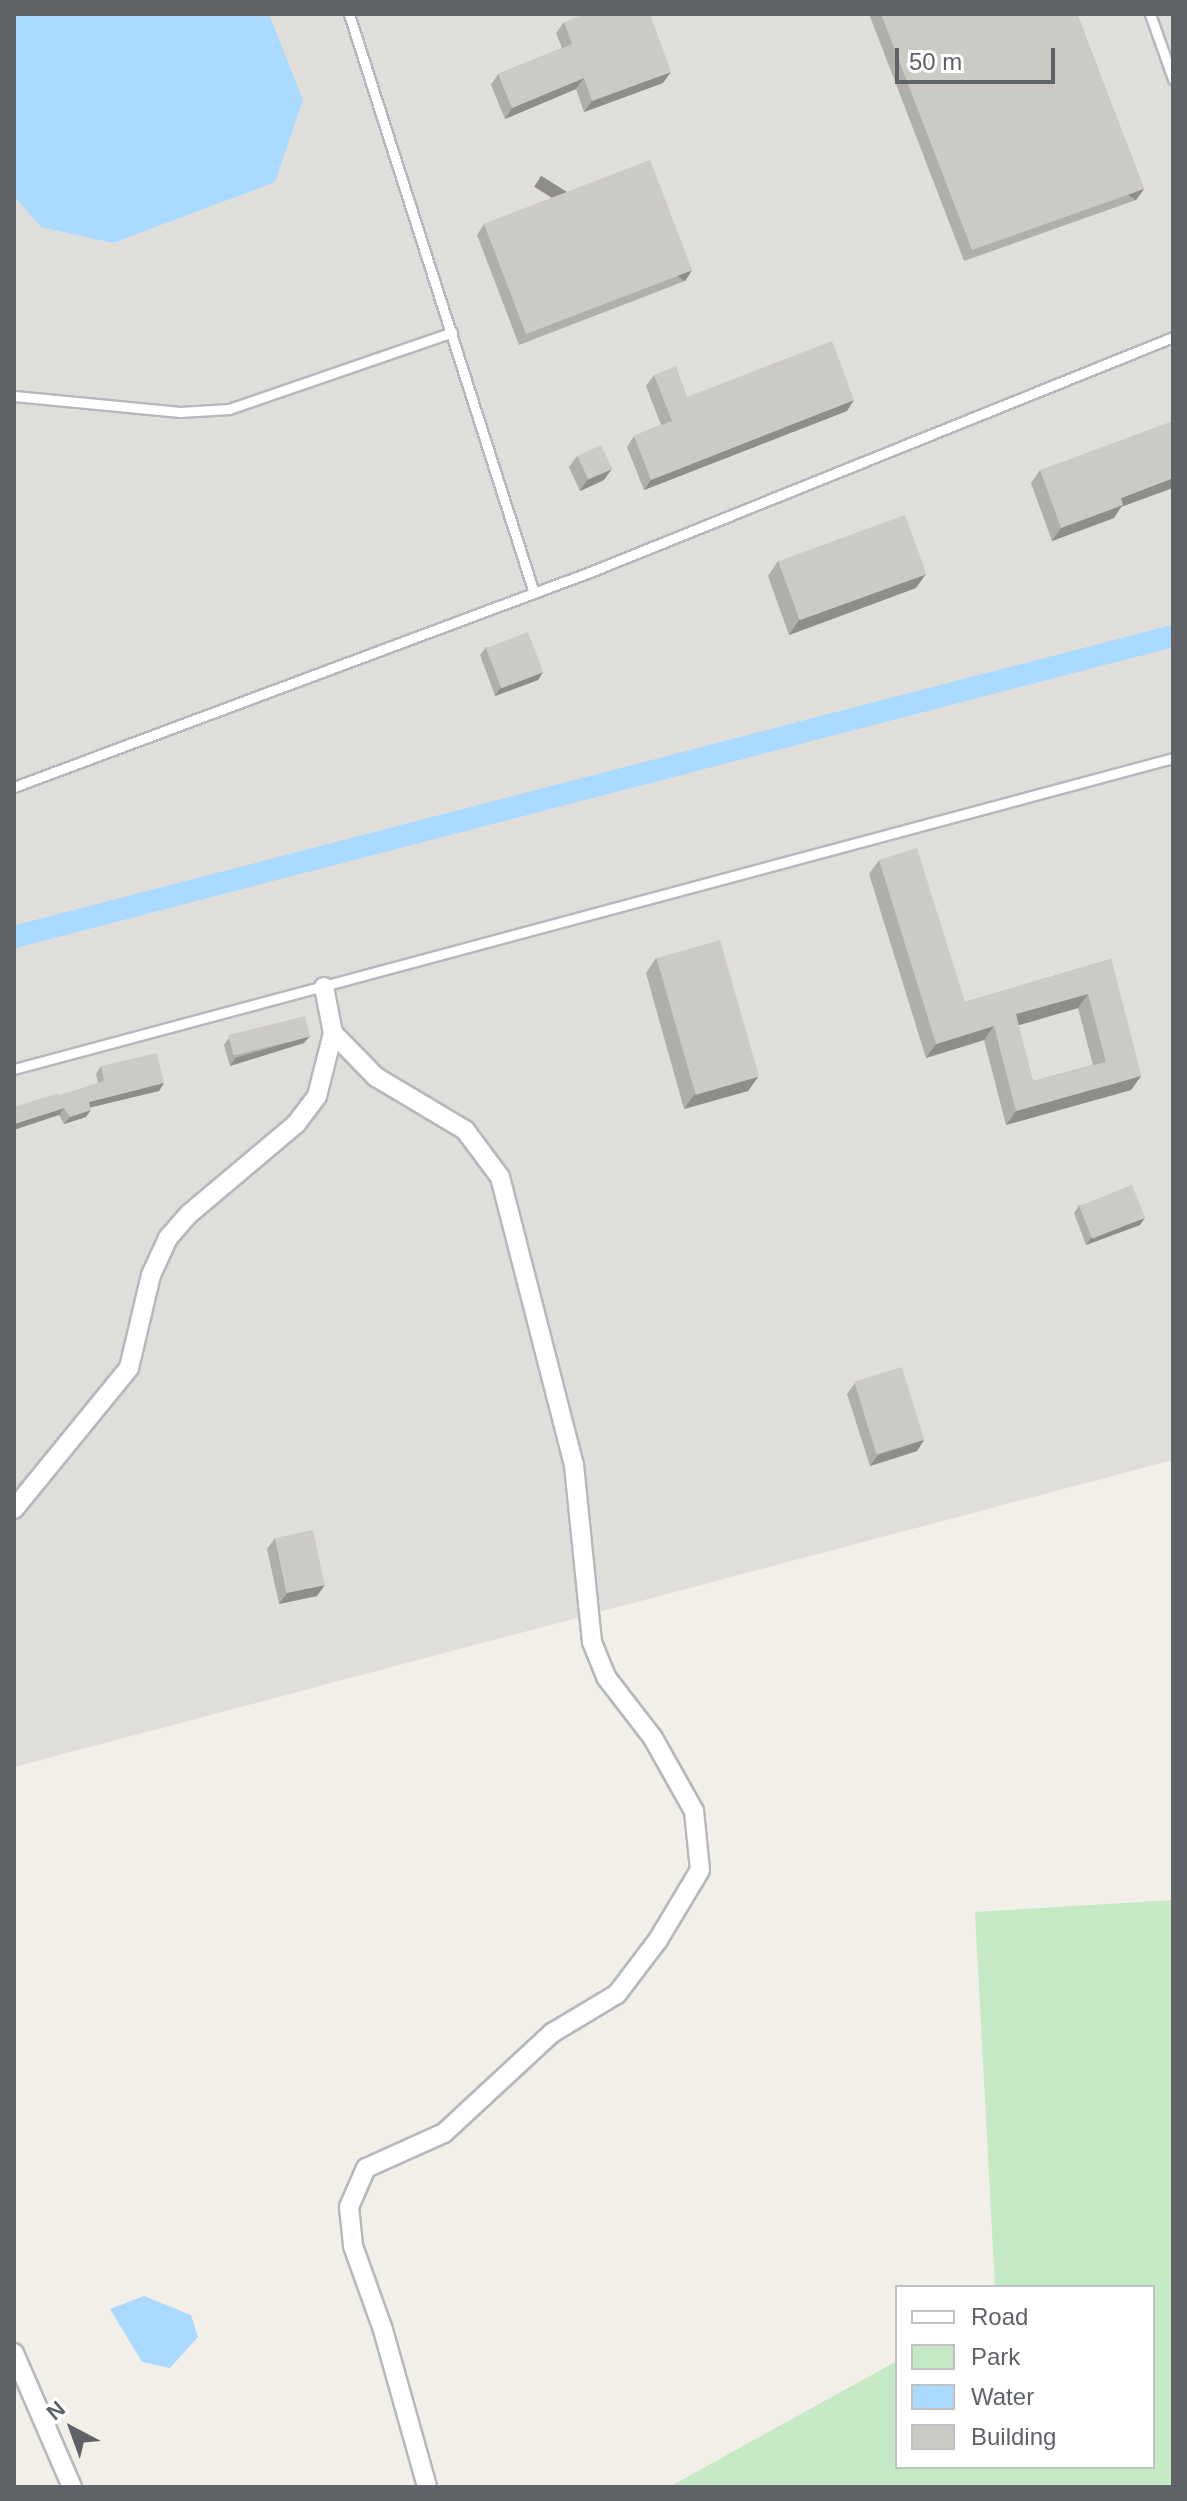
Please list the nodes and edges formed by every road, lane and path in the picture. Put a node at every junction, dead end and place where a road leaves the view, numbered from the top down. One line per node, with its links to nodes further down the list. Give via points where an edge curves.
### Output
1 (349, 14): 4 (lane)
2 (1150, 14): 3 (lane)
3 (1173, 79)
4 (452, 332): 6 (lane, via 229,409 180,412); 7 (lane)
5 (1173, 337): 7 (lane)
6 (14, 396)
7 (534, 593): 9 (lane)
8 (1173, 758): 10 (lane)
9 (14, 787)
10 (324, 987): 11 (street); 12 (lane)
11 (333, 1033): 13 (street, via 317,1096 296,1124 168,1238 151,1275 129,1368); 16 (street, via 376,1077 465,1130 500,1177 574,1465 592,1642 606,1677 653,1738 694,1811 700,1870 658,1940 617,1994 552,2033 444,2133 366,2168 349,2207 353,2246 383,2330)
12 (14, 1069)
13 (14, 1509)
14 (14, 2356): 15 (street)
15 (72, 2487)
16 (427, 2487)

